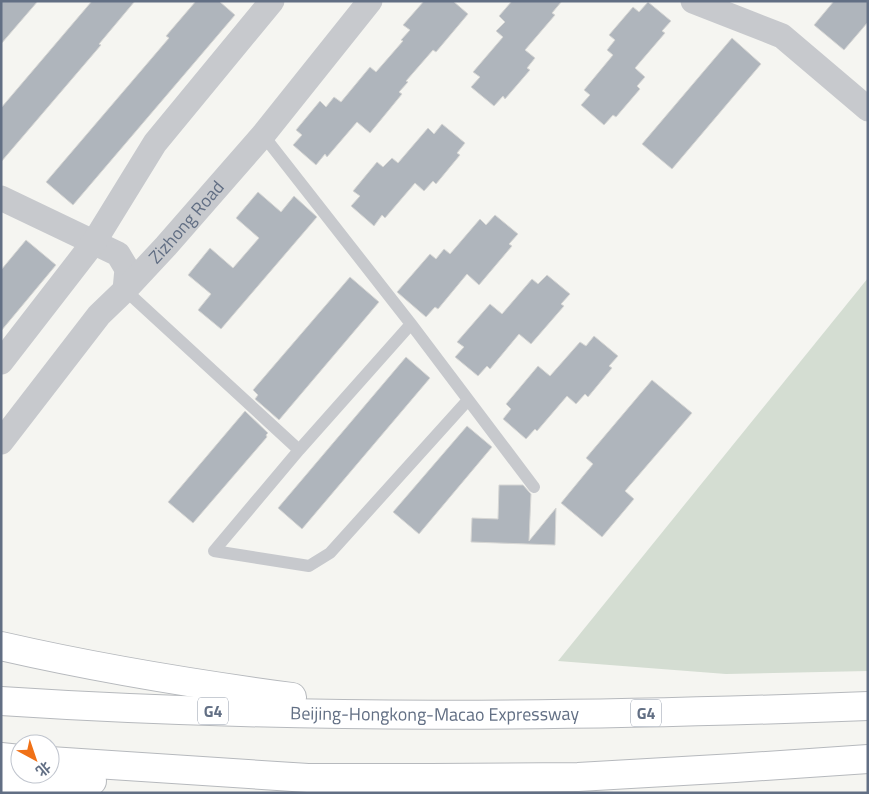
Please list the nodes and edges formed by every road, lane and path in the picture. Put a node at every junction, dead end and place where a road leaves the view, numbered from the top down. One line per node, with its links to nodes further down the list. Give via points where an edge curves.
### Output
1 (272, 1): 7 (street, via 155,143)
2 (370, 1): 5 (street, Zizhong Road)
3 (700, 2): 4 (street, via 782,36)
4 (868, 109)
5 (263, 135): 8 (street, Zizhong Road); 9 (lane)
6 (1, 198): 7 (street)
7 (94, 242): 8 (street, via 118,254 127,269); 10 (street)
8 (125, 290): 12 (street, Zizhong Road, via 99,315); 13 (lane)
9 (411, 324): 11 (lane); 13 (lane)
10 (1, 362)
11 (468, 400): 13 (lane, via 330,554 309,566 214,552); 14 (lane)
12 (1, 442)
13 (299, 450)
14 (534, 487)
15 (1, 646): 18 (highway, via 229,689)
16 (1, 701): 18 (highway, Beijing-Hongkong-Macao Expressway / G4)
17 (868, 706): 18 (highway, Beijing-Hongkong-Macao Expressway / G4)
18 (425, 715)
19 (868, 759): 21 (highway, via 578,777)
20 (60, 762): 21 (highway)
21 (308, 778): 22 (highway)
22 (1, 782)

